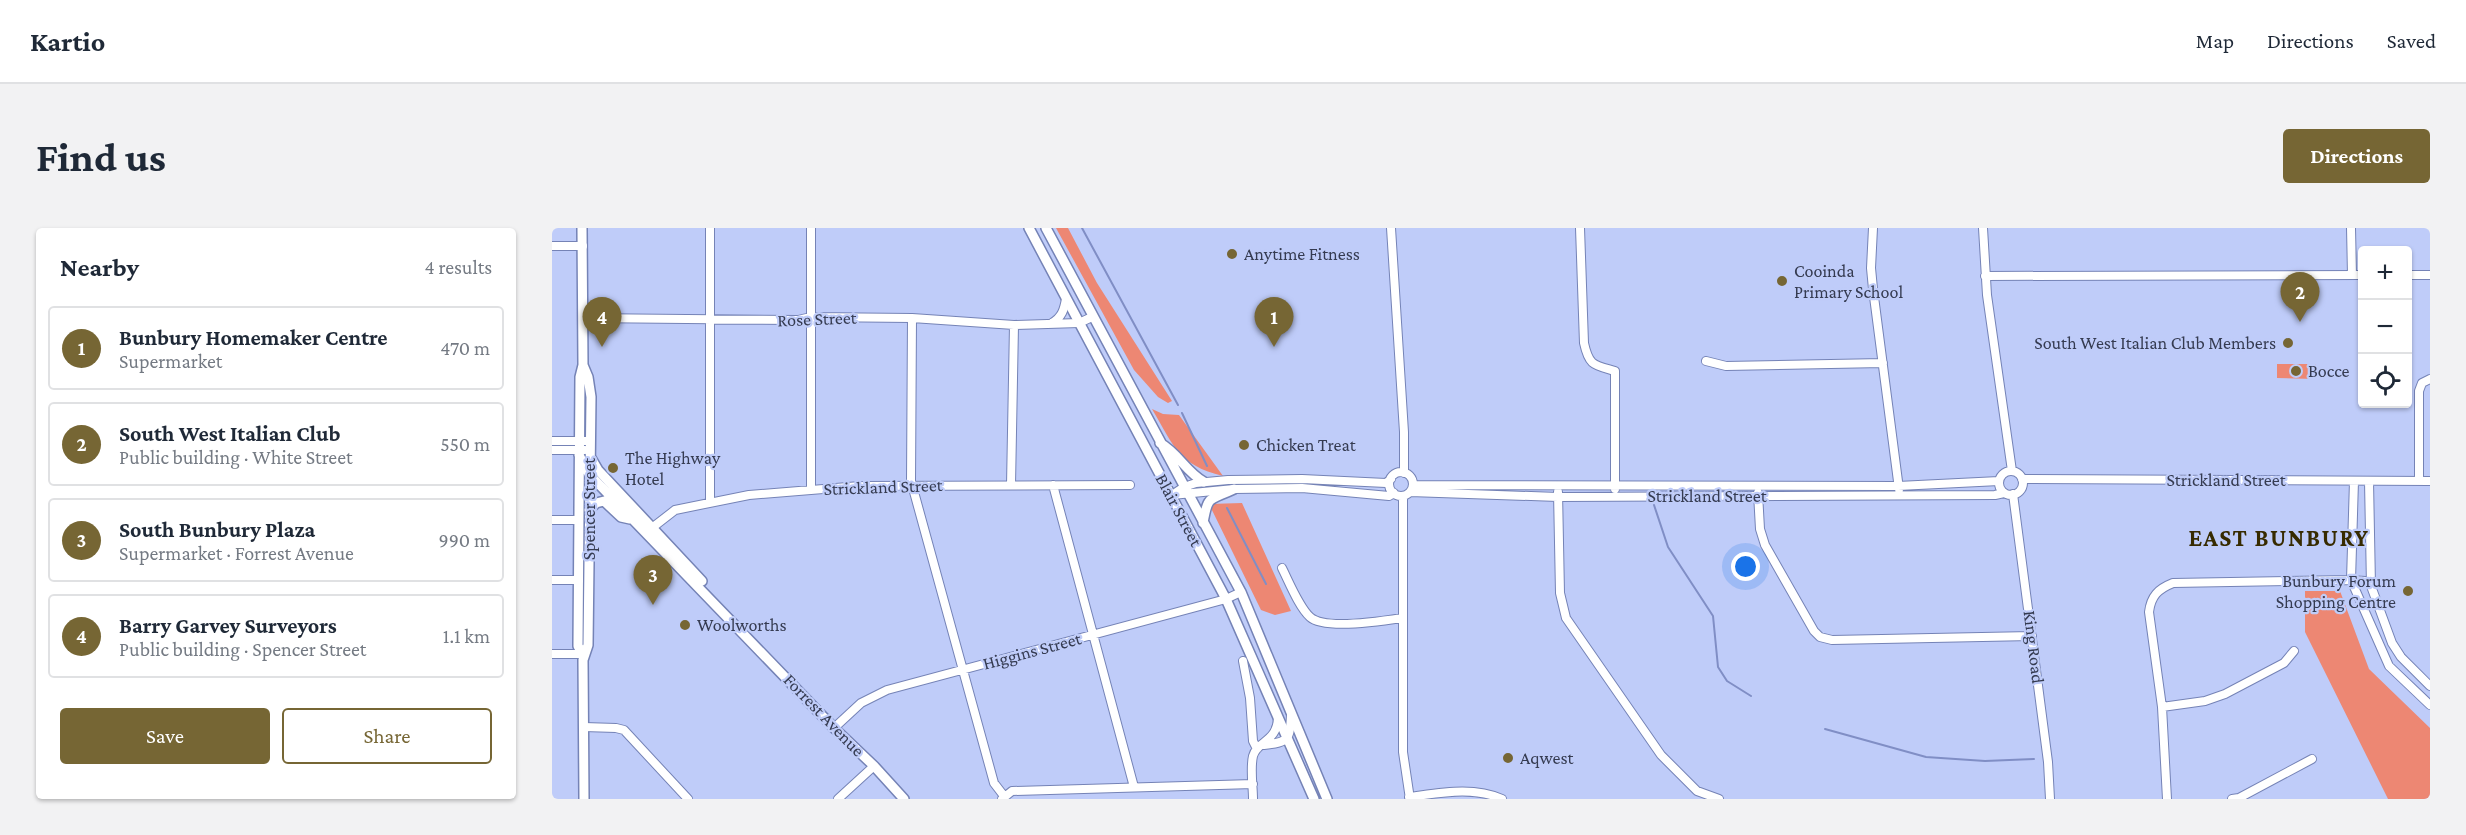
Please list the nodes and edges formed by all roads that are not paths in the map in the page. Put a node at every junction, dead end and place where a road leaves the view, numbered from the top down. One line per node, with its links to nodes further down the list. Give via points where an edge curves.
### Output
1 (582, 228): 12 (main road, Spencer Street)
2 (710, 228): 23 (street)
3 (811, 228): 19 (street)
4 (1029, 228): 18 (main road, Blair Street)
5 (1046, 228): 20 (main road, Blair Street)
6 (1391, 228): 37 (street)
7 (1580, 228): 51 (street, via 1584,344 1594,365 1615,371)
8 (1873, 228): 28 (street, via 1871,268)
9 (1983, 228): 16 (street)
10 (2351, 228): 13 (street)
11 (552, 246): 12 (street)
12 (583, 246): 21 (main road, Spencer Street)
13 (2352, 274): 14 (street); 16 (street)
14 (2358, 275)
15 (2412, 275): 17 (street)
16 (1985, 276): 36 (street)
17 (2430, 276)
18 (1066, 299): 24 (main road, Blair Street); 25 (street, via 1059,319)
19 (811, 317): 22 (street, Rose Street); 23 (street, Rose Street); 55 (street)
20 (1092, 317): 24 (street, Rose Street); 32 (main road, Blair Street)
21 (583, 318): 23 (street, Rose Street); 29 (main road, Spencer Street)
22 (912, 318): 26 (street, Rose Street); 47 (street)
23 (710, 320): 66 (street)
24 (1079, 323): 25 (street, Rose Street); 62 (main road, Blair Street)
25 (1050, 324): 26 (street, Rose Street)
26 (1014, 325): 48 (street)
27 (1706, 361): 28 (street, via 1726,366)
28 (1883, 363): 56 (street)
29 (583, 365): 33 (main road, Spencer Street); 34 (main road, Spencer Street, via 591,398)
30 (2430, 380): 44 (street, via 2422,383 2419,391)
31 (552, 441): 33 (street)
32 (1161, 443): 46 (main road); 57 (main road, Blair Street)
33 (579, 449): 34 (street); 35 (street); 38 (main road, Forrest Avenue); 69 (main road, Spencer Street)
34 (590, 449): 38 (main road, Spencer Street); 72 (main road, Forrest Avenue, via 594,466)
35 (552, 450)
36 (2012, 471): 40 (street); 41 (street)
37 (1404, 473): 39 (street); 58 (street, via 1411,477)
38 (589, 474): 67 (main road, Spencer Street); 70 (main road, Forrest Avenue)
39 (1391, 479): 46 (street, via 1386,483 1302,479); 59 (street)
40 (2022, 480): 42 (street, Strickland Street); 61 (street, via 2021,489)
41 (1999, 481): 56 (street, Strickland Street); 60 (street)
42 (2354, 481): 43 (street, Strickland Street); 77 (street)
43 (2369, 481): 44 (street, Strickland Street); 73 (street)
44 (2419, 481): 45 (street, Strickland Street)
45 (2430, 481)
46 (1204, 482): 57 (street)
47 (913, 485): 48 (street, Strickland Street); 55 (street, Strickland Street); 91 (street)
48 (1011, 485): 49 (street, Strickland Street)
49 (1053, 485): 50 (street, Strickland Street); 84 (street)
50 (1130, 485)
51 (1615, 486): 52 (street, Strickland Street); 53 (street, Strickland Street); 63 (street)
52 (1757, 486): 56 (street, Strickland Street); 64 (street)
53 (1558, 487): 58 (street, Strickland Street); 65 (street)
54 (1234, 489): 57 (street); 59 (street, via 1302,488 1389,496); 71 (main road, via 1207,504)
55 (811, 490): 66 (street, Strickland Street)
56 (1899, 490): 60 (street, Strickland Street); 64 (street, Strickland Street)
57 (1186, 491): 62 (street); 71 (main road, Blair Street)
58 (1409, 491): 59 (street); 65 (street, Strickland Street); 83 (street)
59 (1394, 493)
60 (2004, 493): 61 (street)
61 (2013, 494): 85 (street, King Road)
62 (1172, 495): 80 (main road, Blair Street)
63 (1616, 496): 64 (street, Strickland Street); 65 (street, Strickland Street)
64 (1758, 496): 85 (street, via 1764,545 1820,637 1832,640)
65 (1558, 497): 117 (street, via 1560,593 1566,618 1662,755 1697,791)
66 (710, 501): 72 (street, Strickland Street, via 675,510)
67 (589, 510): 70 (main road, via 604,501 621,517); 88 (main road, Spencer Street, via 588,645)
68 (552, 520): 69 (street)
69 (579, 520): 76 (main road, Spencer Street)
70 (633, 520): 72 (main road, Forrest Avenue)
71 (1203, 523): 79 (main road, Blair Street)
72 (650, 530): 100 (main road, Forrest Avenue, via 723,604 744,632)
73 (2370, 559): 77 (street, via 2364,576); 78 (street)
74 (1282, 568): 83 (street, via 1307,614 1315,621 1362,623)
75 (552, 580): 76 (street)
76 (579, 580): 88 (main road, Spencer Street, via 578,646)
77 (2351, 580): 78 (street, via 2365,581); 81 (street); 96 (street, via 2173,583 2161,588 2151,599 2149,612)
78 (2371, 586): 82 (street)
79 (1241, 592): 80 (street, Higgins Street); 97 (main road, Blair Street)
80 (1226, 599): 84 (street, Higgins Street); 98 (main road, Blair Street)
81 (2359, 599): 82 (street); 90 (street)
82 (2377, 604): 90 (street, via 2374,622); 92 (street, via 2401,657)
83 (1402, 618): 108 (street, via 1403,752)
84 (1094, 634): 91 (street, Higgins Street); 106 (street)
85 (2032, 636): 118 (street, King Road)
86 (2294, 651): 96 (street, via 2284,663 2224,694)
87 (552, 654): 88 (street)
88 (583, 654): 99 (main road, Spencer Street)
89 (1243, 661): 102 (street)
90 (2389, 666): 93 (street)
91 (964, 669): 100 (street, Higgins Street, via 873,696); 107 (street, via 994,783)
92 (2430, 686)
93 (2420, 695): 94 (street); 95 (street)
94 (2430, 695)
95 (2430, 705)
96 (2162, 707): 119 (street)
97 (1291, 715): 101 (street); 115 (main road, Blair Street)
98 (1278, 718): 101 (main road, Blair Street); 102 (street, via 1270,739)
99 (584, 727): 109 (main road, Spencer Street); 110 (street, via 624,730)
100 (834, 728): 104 (main road, Forrest Avenue)
101 (1287, 739): 102 (street); 114 (main road, Blair Street)
102 (1257, 750): 105 (street)
103 (2312, 759): 120 (street)
104 (874, 766): 111 (street); 112 (main road, Forrest Avenue)
105 (1253, 784): 106 (street); 113 (street)
106 (1134, 787): 107 (street, via 1012,791)
107 (1003, 798)
108 (1410, 798): 116 (street, via 1471,792)
109 (584, 799)
110 (688, 799)
111 (838, 799)
112 (904, 799)
113 (1253, 799)
114 (1314, 799)
115 (1327, 799)
116 (1502, 799)
117 (1719, 799)
118 (2050, 799)
119 (2167, 799)
120 (2232, 799)

